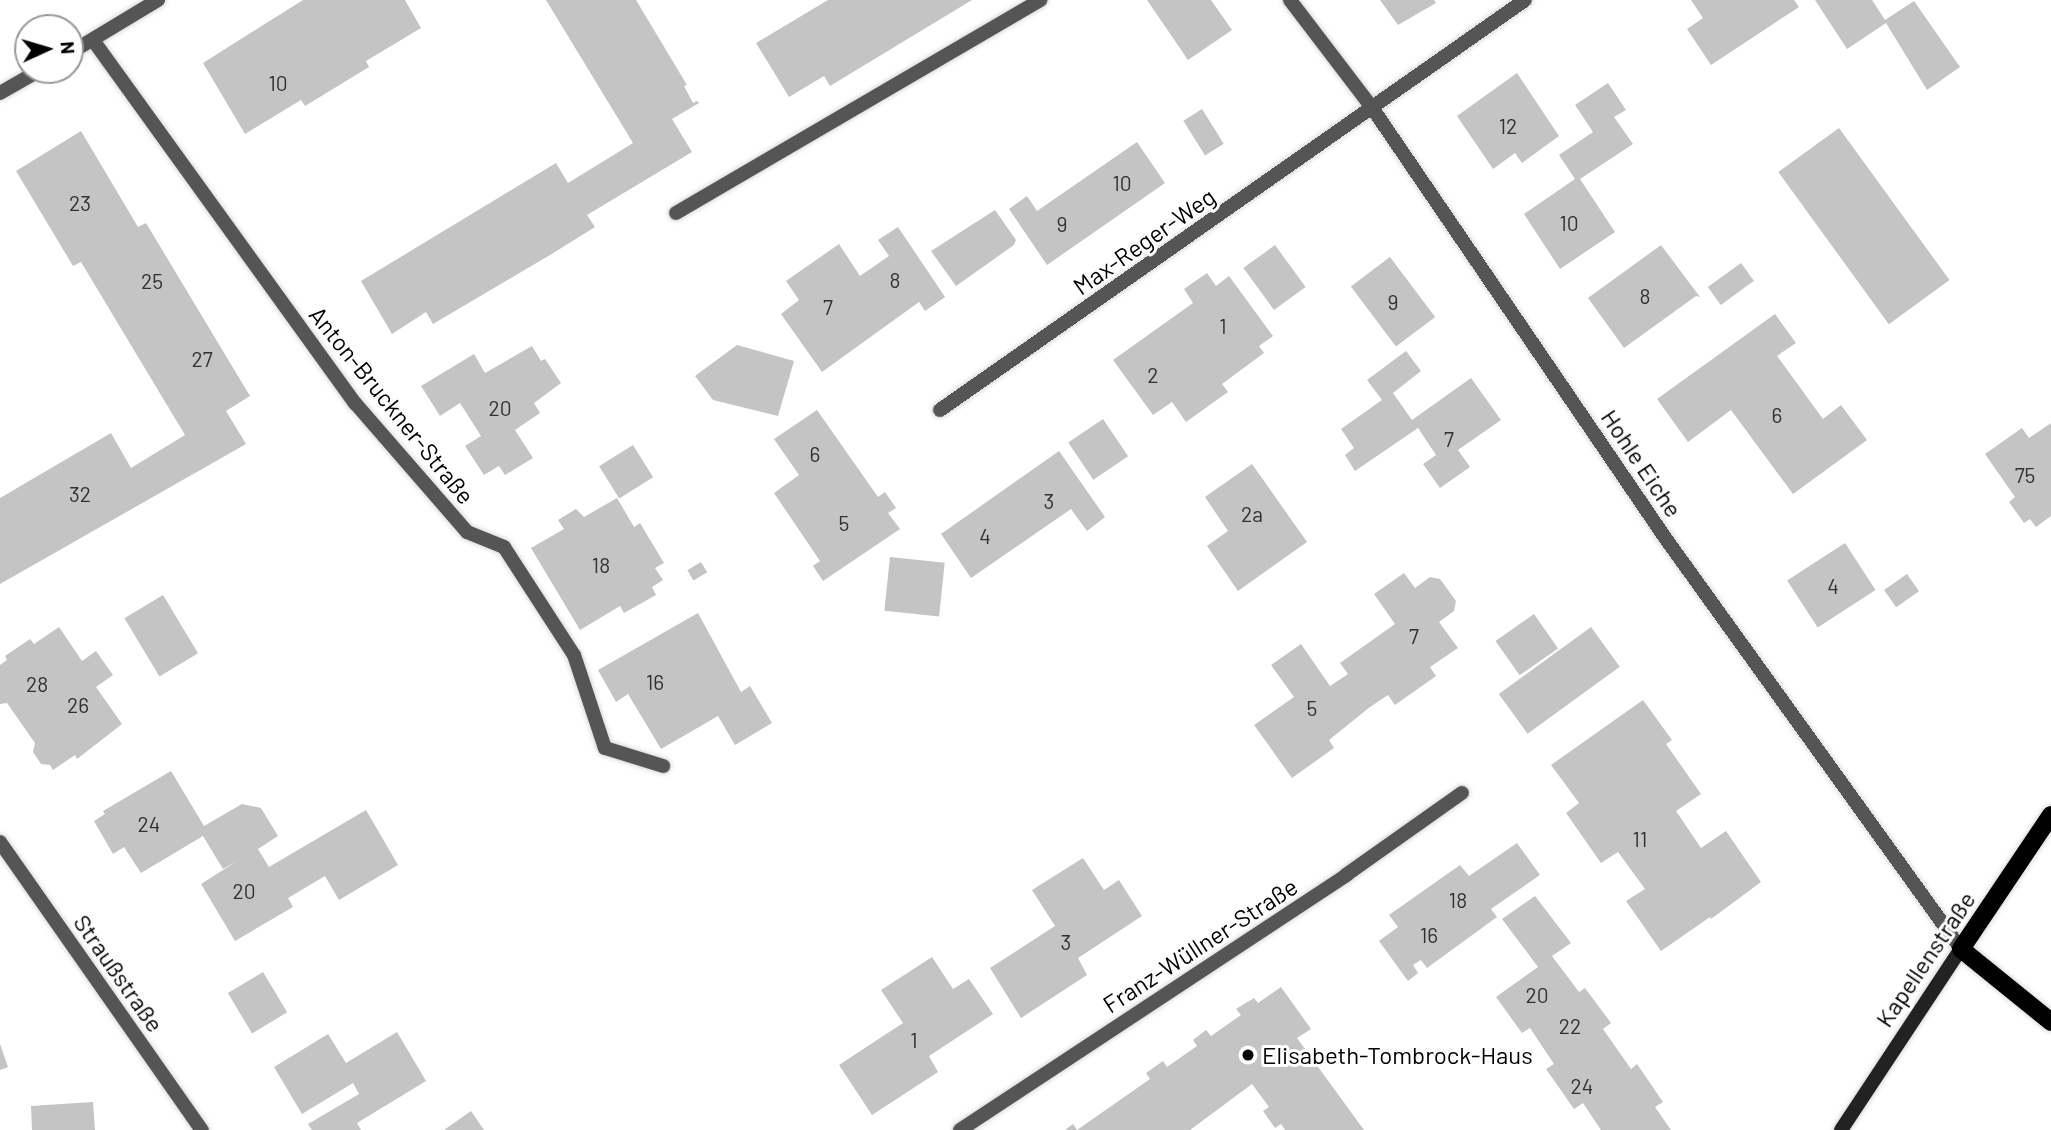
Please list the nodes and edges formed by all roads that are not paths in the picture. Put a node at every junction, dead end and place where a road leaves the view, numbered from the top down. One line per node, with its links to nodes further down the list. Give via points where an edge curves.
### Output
1 (158, 0): 5 (street)
2 (1040, 0): 8 (street)
3 (1290, 0): 7 (street, Hohle Eiche)
4 (1525, 0): 7 (street, Max-Reger-Weg)
5 (93, 40): 6 (street); 10 (street, Anton-Bruckner-Straße, via 355,403 467,532 504,547 574,655 605,748)
6 (84, 45)
7 (1373, 109): 9 (street, Max-Reger-Weg); 14 (street, Hohle Eiche, via 1666,539)
8 (676, 213)
9 (940, 410)
10 (663, 766)
11 (1462, 793): 17 (street, Franz-Wüllner-Straße, via 1346,876)
12 (2051, 815): 14 (main road, Kapellenstraße)
13 (0, 842): 16 (street, Straußstraße)
14 (1961, 949): 15 (main road); 18 (main road, Kapellenstraße)
15 (2051, 1022)
16 (202, 1130)
17 (960, 1130)
18 (1841, 1130)

